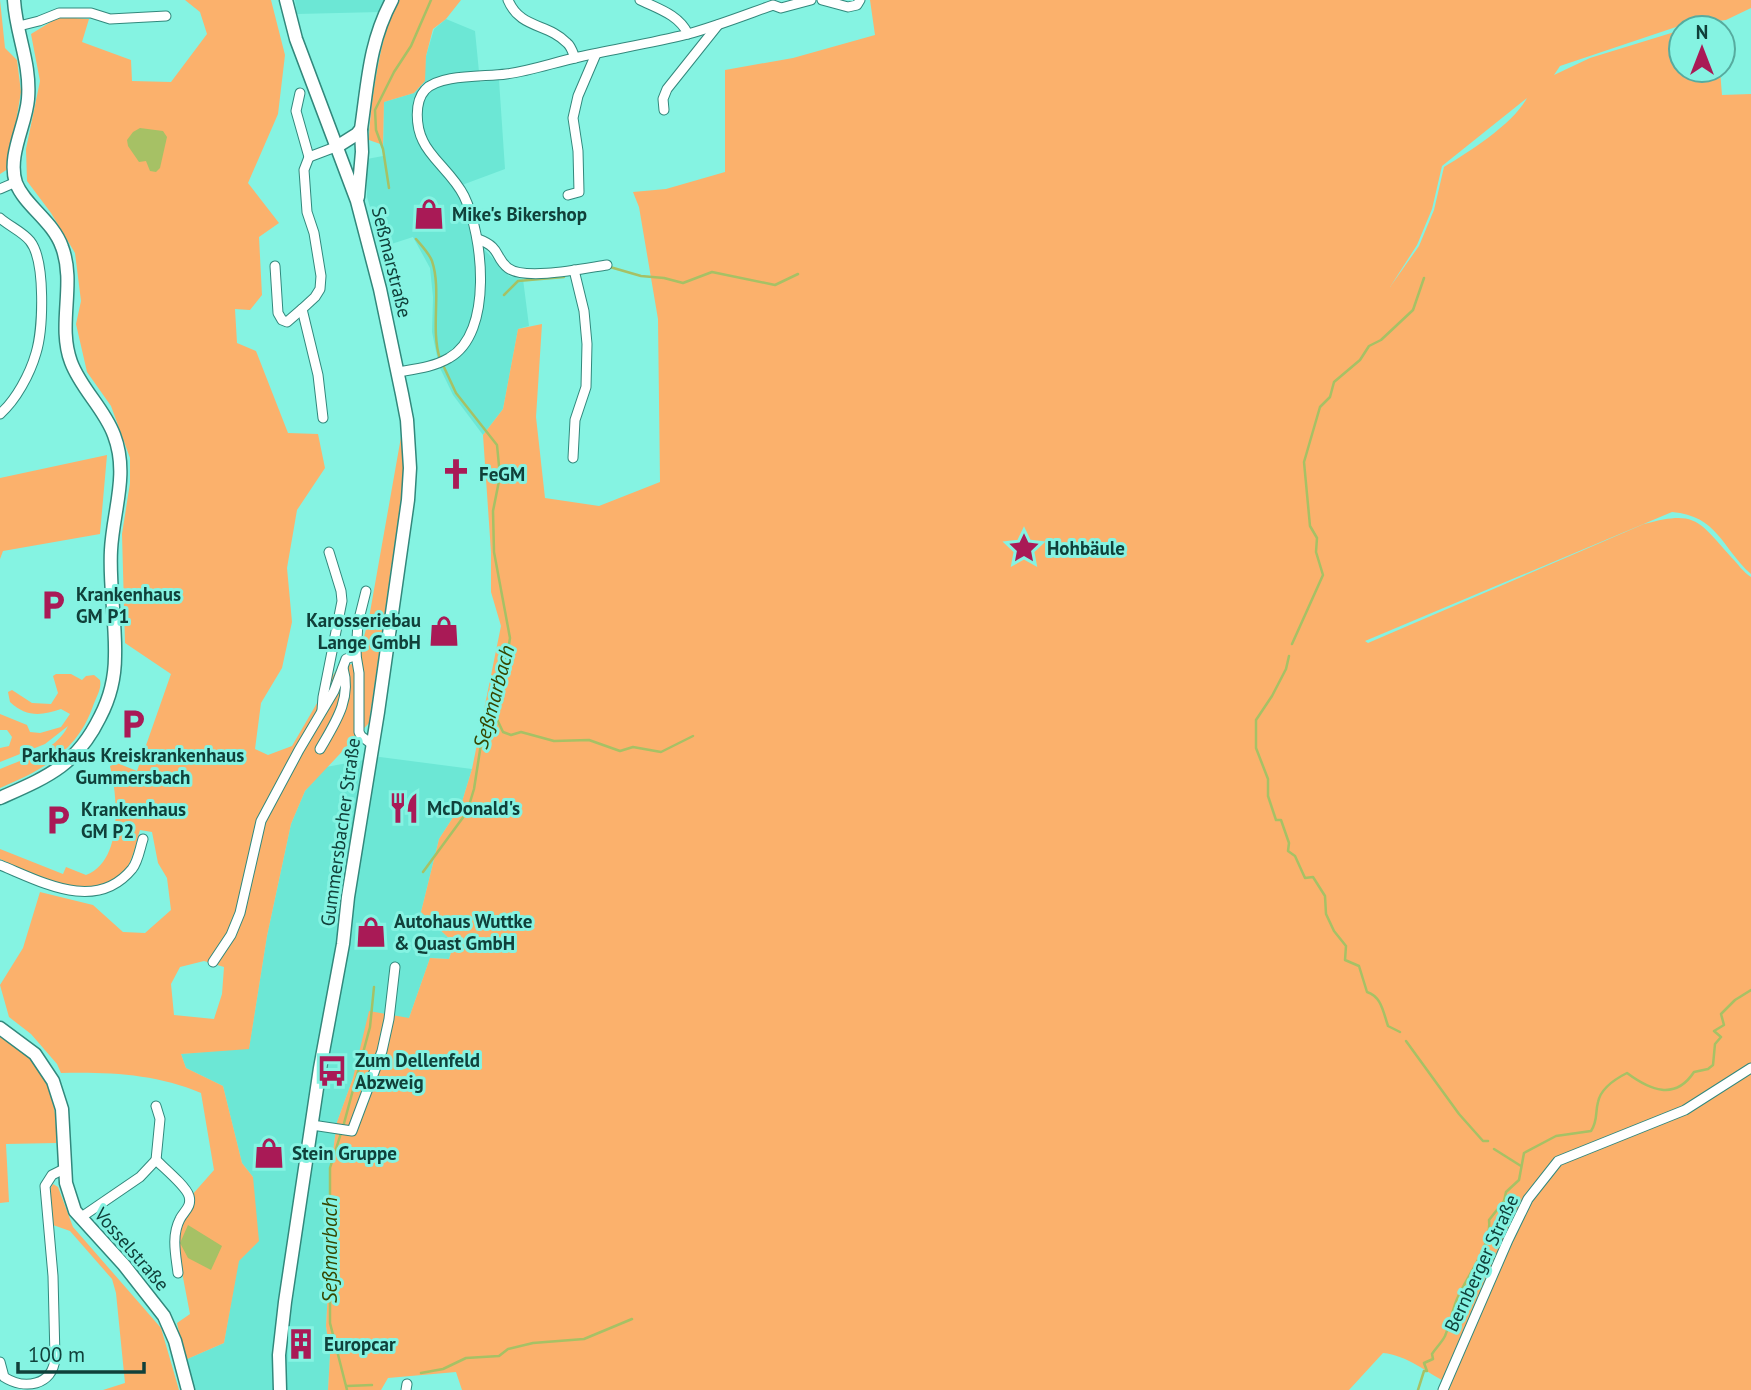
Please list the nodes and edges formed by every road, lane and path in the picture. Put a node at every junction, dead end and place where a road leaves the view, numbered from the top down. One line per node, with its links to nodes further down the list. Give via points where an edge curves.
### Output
1 (14, 0): 12 (main road)
2 (286, 0): 19 (main road, Seßmarstraße, via 296,40)
3 (392, 0): 18 (main road, via 372,50)
4 (508, 0): 15 (street, via 520,18 568,44)
5 (640, 0): 13 (street, via 675,17)
6 (811, 0): 9 (street, via 781,8)
7 (822, 0): 8 (street, via 849,7)
8 (860, 0)
9 (775, 2): 11 (street)
10 (166, 16): 12 (street, via 110,19 91,13 59,13)
11 (719, 24): 13 (street); 17 (street, via 667,89)
12 (19, 26): 21 (main road, via 29,71 28,102 15,159)
13 (688, 34): 14 (street)
14 (596, 54): 15 (street); 23 (street, via 573,118 579,192)
15 (575, 58): 26 (street, via 509,74 437,81 424,91 418,107 423,143 454,177)
16 (300, 93): 20 (street, via 296,111)
17 (664, 110)
18 (361, 129): 19 (main road); 24 (main road)
19 (338, 146): 20 (street); 24 (main road, Seßmarstraße)
20 (309, 157): 30 (street, via 304,170 307,212 321,276 320,289)
21 (16, 182): 22 (street); 43 (main road, via 61,243 66,259 66,338 71,362 114,435 121,458 121,482 111,548 115,654 109,697 88,740 76,753 50,774)
22 (0, 189)
23 (568, 195)
24 (357, 201): 31 (main road, Seßmarstraße)
25 (0, 218): 32 (street, via 30,241 42,277 37,353 20,389)
26 (478, 239): 29 (street, via 491,244 508,268 523,273); 31 (street, via 480,290 468,341 451,358)
27 (607, 265): 29 (street)
28 (275, 267): 30 (street, via 282,320 287,322)
29 (574, 270): 34 (street, via 587,344 586,387 575,420)
30 (302, 309): 33 (street)
31 (398, 372): 35 (main road, Seßmarstraße, via 410,468)
32 (0, 414)
33 (323, 418)
34 (573, 458)
35 (402, 543): 41 (main road, Gummersbacher Straße)
36 (329, 552): 40 (street, via 342,601)
37 (366, 591): 38 (street)
38 (356, 655): 39 (street, via 349,657); 41 (street, via 359,732)
39 (343, 668): 40 (street); 42 (street, via 345,700)
40 (322, 711): 46 (street, via 261,821 240,913)
41 (373, 745): 51 (main road, Gummersbacher Straße)
42 (320, 748)
43 (0, 798)
44 (143, 839): 45 (street, via 133,868 113,886 101,890 65,890)
45 (0, 865)
46 (213, 962)
47 (395, 967): 51 (street, via 382,1051 352,1131)
48 (0, 1028): 53 (main road, Vosselstraße, via 34,1054 54,1081 62,1109)
49 (1751, 1068): 59 (street, Bernberger Straße, via 1685,1110 1558,1161 1528,1199)
50 (156, 1106): 52 (street, via 160,1119)
51 (312, 1125): 58 (main road, Gummersbacher Straße, via 281,1334)
52 (156, 1160): 54 (street, via 140,1177); 55 (street, via 190,1198 174,1240)
53 (64, 1169): 54 (main road, Vosselstraße, via 68,1195); 56 (street, via 52,1175 45,1186 53,1276 53,1371 41,1384 20,1388 4,1377)
54 (80, 1218): 57 (main road, Vosselstraße, via 164,1316)
55 (178, 1273)
56 (0, 1362)
57 (188, 1390)
58 (280, 1390)
59 (1443, 1390)

